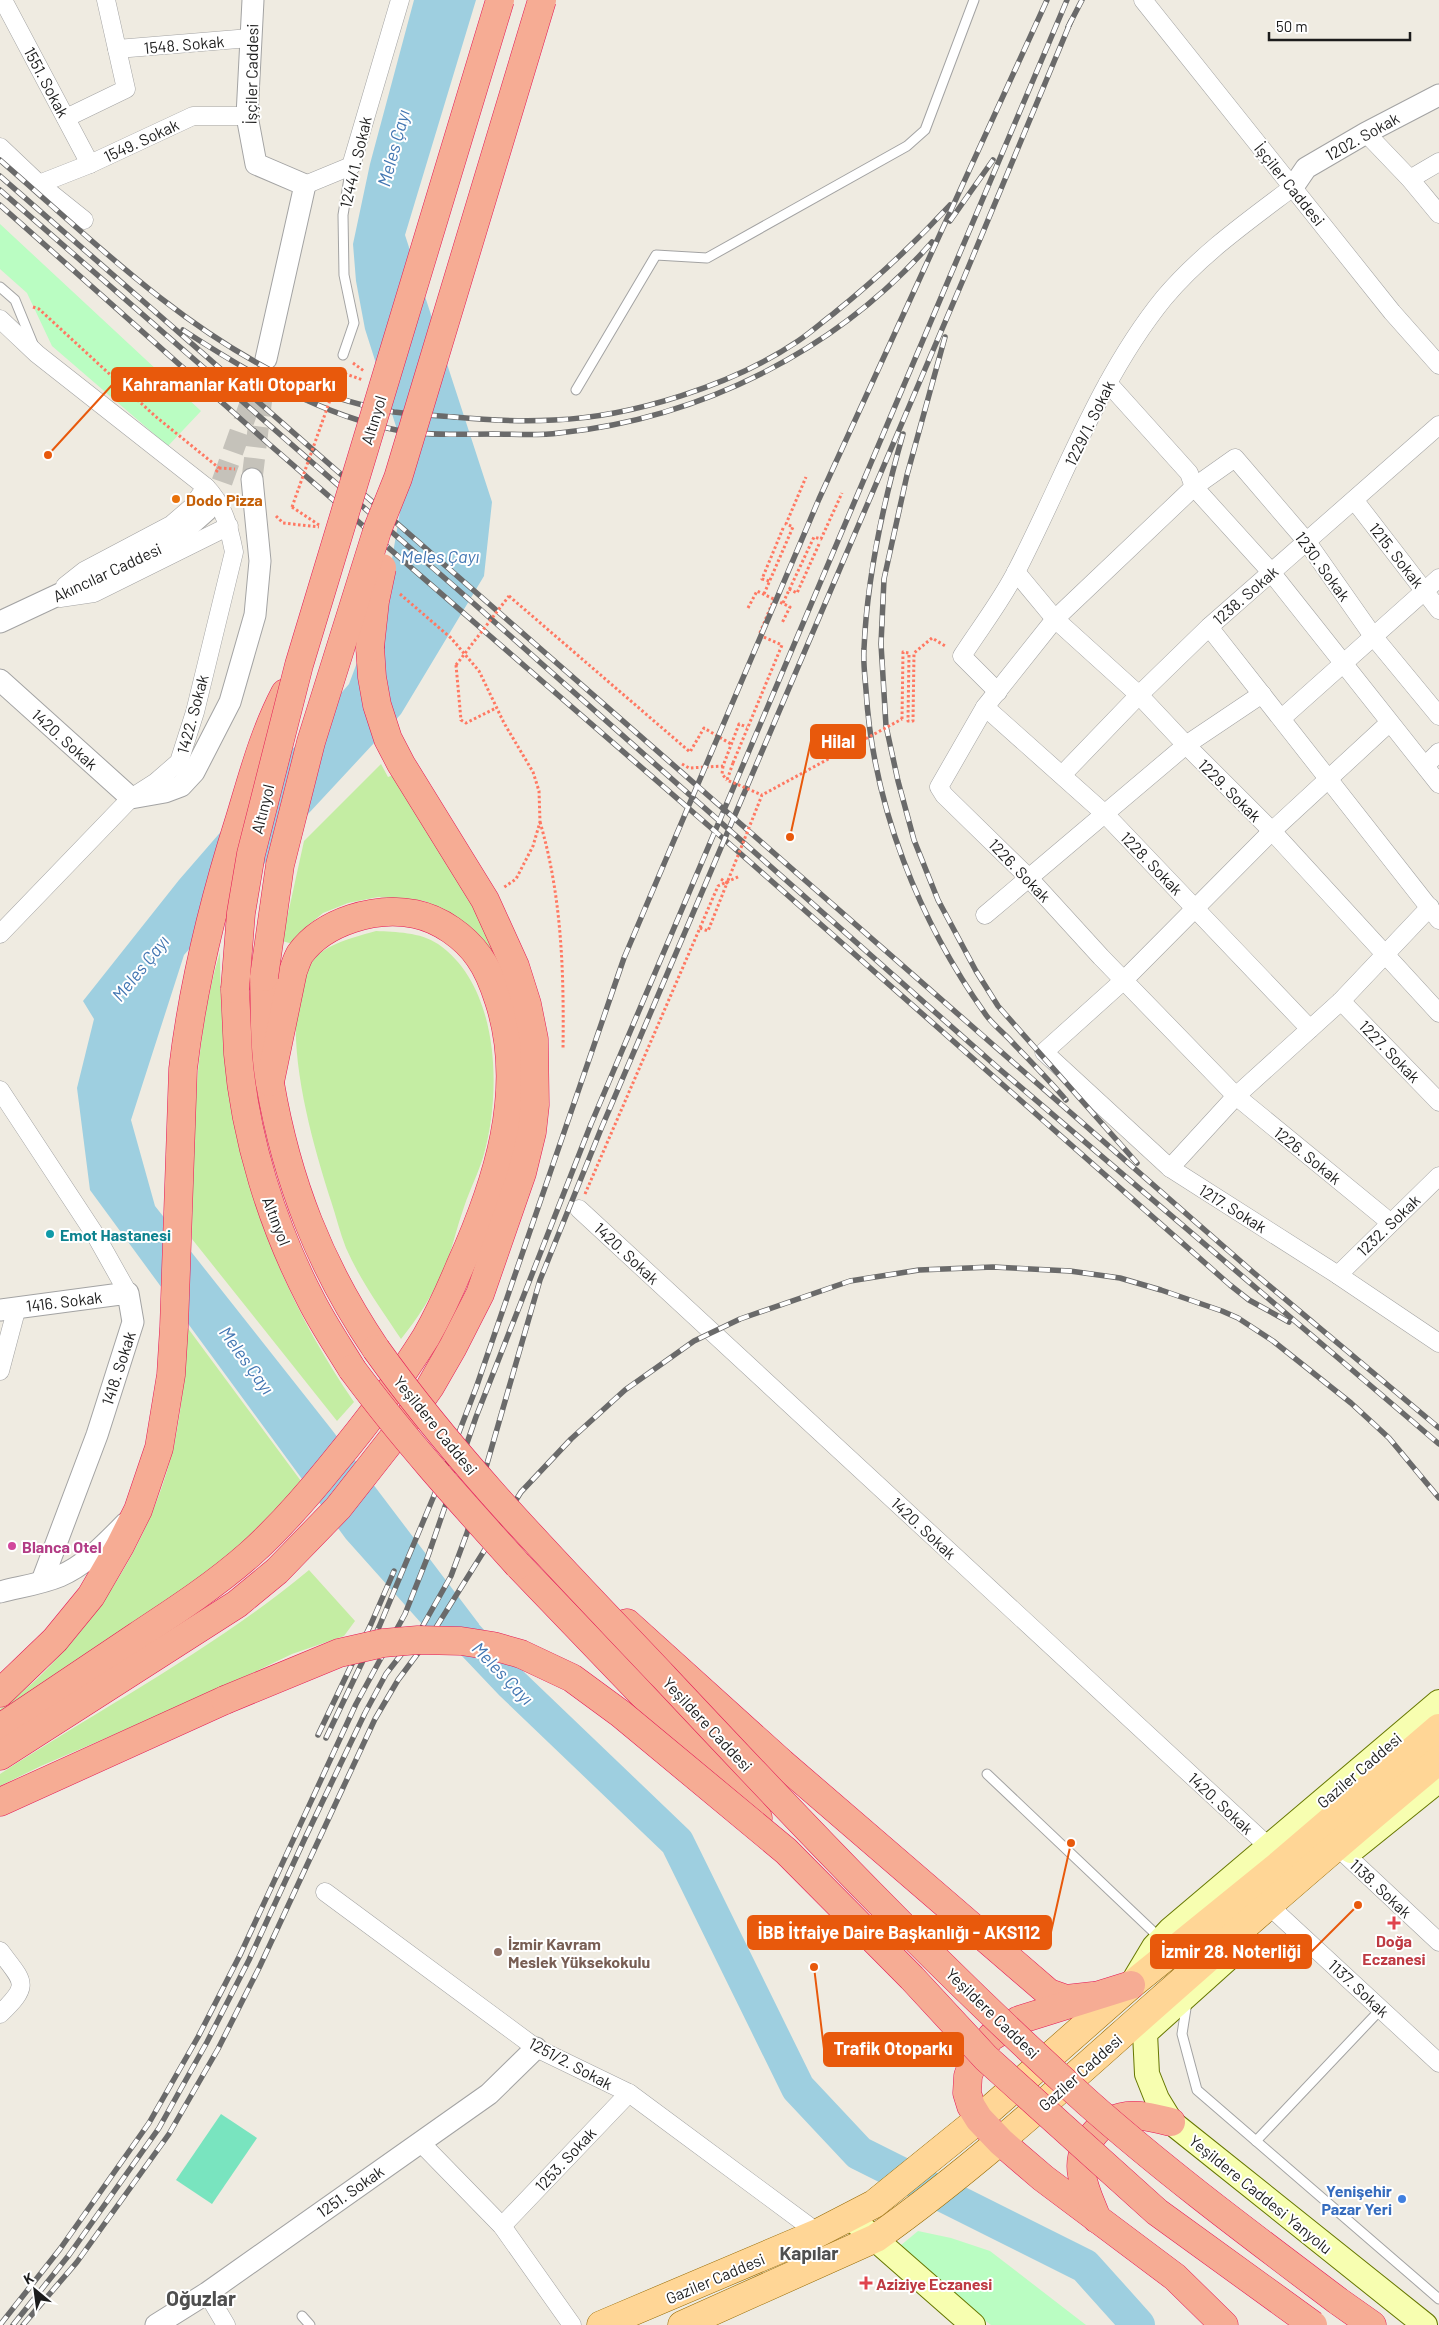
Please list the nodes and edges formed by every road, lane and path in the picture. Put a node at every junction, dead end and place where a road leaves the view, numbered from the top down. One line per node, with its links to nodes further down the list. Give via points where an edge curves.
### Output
1 (3, 0): 13 (street, 1551. Sokak)
2 (106, 0): 10 (street)
3 (253, 0): 9 (street, İşçiler Caddesi)
4 (400, 0): 18 (street, 1244/1. Sokak)
5 (500, 0): 69 (highway, Altınyol, bridge)
6 (542, 0): 38 (highway, bridge)
7 (974, 0): 33 (lane, via 925,130 907,146 707,258 656,255)
8 (1143, 0): 22 (street, İşçiler Caddesi)
9 (250, 38): 10 (street, 1548. Sokak); 12 (street, İşçiler Caddesi)
10 (117, 49): 13 (street, via 126,89)
11 (1439, 95): 14 (street, 1202. Sokak)
12 (247, 116): 17 (street, 1549. Sokak, via 193,116); 21 (street, İşçiler Caddesi, via 256,164)
13 (66, 118): 17 (street, 1551. Sokak)
14 (1366, 133): 19 (street); 22 (street, 1202. Sokak, via 1306,168)
15 (0, 147): 20 (street)
16 (1439, 162): 19 (street)
17 (90, 164): 20 (street, 1549. Sokak)
18 (351, 166): 21 (street); 29 (lane, 1244/1. Sokak, via 343,215 344,275 354,323)
19 (1410, 179): 23 (street)
20 (39, 184): 24 (street)
21 (305, 185): 30 (street)
22 (1293, 188): 31 (street, İşçiler Caddesi, via 1392,312); 32 (street, 1229/1. Sokak, via 1224,238 1165,297)
23 (1439, 214)
24 (84, 220)
25 (0, 287): 26 (lane)
26 (15, 300): 28 (lane); 35 (path, via 39,309 155,416)
27 (0, 319): 28 (street, 1422. Sokak)
28 (37, 354): 39 (street, 1422. Sokak)
29 (343, 355): 44 (path, bridge, via 366,372 363,380 340,372 292,507 322,527 283,523)
30 (266, 359)
31 (1439, 365)
32 (1108, 383): 40 (street, via 1189,473); 49 (street, 1229/1. Sokak)
33 (576, 390)
34 (1439, 425): 42 (street, 1238. Sokak)
35 (218, 468): 36 (path); 39 (path)
36 (247, 475): 91 (street, via 260,561 255,614 230,702 194,772 181,786)
37 (806, 477): 52 (path, via 786,524 793,526)
38 (398, 478): 99 (highway, bridge, via 394,516 375,601 370,647 372,677 388,738 400,764); 111 (highway, Yeşildere Caddesi, bridge, via 378,528 311,742 280,865 264,977)
39 (206, 487): 45 (street, 1422. Sokak, via 218,500); 58 (street, via 192,507 171,525 84,571)
40 (1194, 487): 48 (street, 1230. Sokak, via 1235,458); 50 (street); 62 (street, 1226. Sokak)
41 (842, 493): 54 (path, via 821,539 814,537)
42 (1355, 501): 48 (street, 1238. Sokak); 55 (street, 1215. Sokak)
43 (207, 510): 58 (street, Akıncılar Caddesi, via 171,542)
44 (273, 514)
45 (229, 526): 58 (street, via 94,593); 91 (street, 1422. Sokak, via 234,552 195,712 179,762)
46 (784, 526): 52 (path, via 762,578)
47 (820, 542): 54 (path, via 797,593)
48 (1307, 542): 50 (street, 1238. Sokak); 66 (street, 1230. Sokak)
49 (1016, 572): 62 (street, 1229. Sokak); 67 (street, 1229/1. Sokak)
50 (1271, 572): 65 (street, 1238. Sokak); 68 (street)
51 (1439, 578): 55 (street)
52 (769, 581): 56 (path)
53 (393, 588): 75 (path, via 451,638 478,671)
54 (789, 589): 59 (path)
55 (1424, 590): 61 (street, 1215. Sokak); 66 (street)
56 (764, 594): 57 (path); 60 (path, via 757,590)
57 (774, 599): 59 (path); 79 (path, via 759,635 782,645)
58 (48, 600): 63 (street, Akıncılar Caddesi)
59 (783, 603): 64 (path, via 790,607)
60 (748, 608)
61 (1439, 610)
62 (1055, 619): 71 (street, 1226. Sokak); 73 (street, 1229. Sokak)
63 (0, 622)
64 (782, 623)
65 (1209, 627): 72 (street); 73 (street, 1238. Sokak)
66 (1373, 636): 68 (street); 76 (street, 1230. Sokak)
67 (962, 656): 71 (street); 90 (path, bridge, via 932,638 914,652 913,721 908,721 908,653 903,652 902,719)
68 (1342, 662): 77 (street); 78 (street)
69 (299, 665): 124 (highway, bridge, via 263,741 210,919 194,989 182,1069 171,1375 159,1448); 125 (highway, Altınyol, bridge, via 251,854 241,913 236,989 238,1055 263,1184 310,1300 352,1369 408,1440)
70 (0, 680): 91 (street, 1420. Sokak)
71 (998, 692): 74 (street, 1226. Sokak)
72 (1262, 694): 77 (street); 81 (street)
73 (1139, 695): 81 (street, 1229. Sokak); 86 (street, 1238. Sokak)
74 (985, 707): 86 (street, 1228. Sokak); 96 (street, 1226. Sokak, via 940,787 944,795)
75 (496, 708): 80 (path, bridge, via 466,723 461,720 456,665 509,596 690,752 704,728); 93 (path, via 533,772 539,791)
76 (1439, 716)
77 (1282, 718): 87 (street)
78 (1389, 723): 85 (street); 87 (street)
79 (747, 727): 80 (path, via 739,724); 88 (path, bridge)
80 (731, 744): 84 (path)
81 (1186, 745): 92 (street); 94 (street, 1229. Sokak)
82 (1439, 752): 85 (street)
83 (682, 764): 84 (path, via 689,768)
84 (722, 766): 88 (path, bridge, via 722,774)
85 (1425, 766): 89 (street)
86 (1062, 775): 92 (street, 1228. Sokak)
87 (1328, 778): 94 (street); 101 (street)
88 (727, 780): 90 (path, bridge)
89 (1439, 784)
90 (762, 795): 97 (path, bridge)
91 (130, 798): 104 (street, 1422. Sokak)
92 (1105, 814): 96 (street); 100 (street, 1228. Sokak)
93 (540, 822): 99 (path, via 533,846 516,879); 110 (path, via 559,909)
94 (1272, 831): 100 (street); 105 (street, 1229. Sokak)
95 (740, 876): 98 (path)
96 (1028, 877): 102 (street); 106 (street, 1226. Sokak)
97 (727, 883): 98 (path, bridge, via 721,879); 103 (path, via 708,932)
98 (718, 886): 103 (path)
99 (485, 900): 133 (highway, via 515,966 527,1004 534,1039 535,1105 522,1172 480,1294 454,1347 430,1387 369,1470 338,1508 277,1571 237,1604)
100 (1195, 908): 106 (street); 109 (street, 1228. Sokak)
101 (1434, 913): 105 (street)
102 (985, 915)
103 (700, 928): 117 (path)
104 (0, 934)
105 (1385, 953): 107 (street); 108 (street, 1229. Sokak)
106 (1124, 980): 113 (street, 1226. Sokak); 115 (street, 1217. Sokak, via 1044,1052)
107 (1341, 1001): 109 (street); 114 (street, 1227. Sokak)
108 (1439, 1013)
109 (1310, 1030): 113 (street)
110 (564, 1050)
111 (270, 1082): 126 (highway, Yeşildere Caddesi, bridge, via 287,1156 309,1226 330,1274 406,1391); 131 (highway, via 288,989 299,955 318,937 347,920 386,912 416,914 460,935 492,979 509,1041 512,1074 503,1146 473,1238 426,1336 384,1399 279,1526 212,1585)
112 (0, 1090): 120 (street, 1418. Sokak, via 96,1236)
113 (1236, 1096): 115 (street); 118 (street, 1226. Sokak)
114 (1439, 1102)
115 (1170, 1168): 119 (street, 1217. Sokak)
116 (1439, 1176): 118 (street, 1232. Sokak)
117 (579, 1208): 138 (street, 1420. Sokak)
118 (1391, 1223): 119 (street, 1232. Sokak)
119 (1338, 1275): 122 (street, 1217. Sokak)
120 (128, 1293): 121 (street, 1416. Sokak); 127 (street, 1418. Sokak, via 133,1322 97,1436)
121 (9, 1309): 123 (street)
122 (1439, 1343)
123 (0, 1371)
124 (138, 1510): 127 (street, via 88,1559 71,1571); 129 (highway, via 91,1596 56,1640)
125 (518, 1565): 139 (highway, Yeşildere Caddesi, bridge, via 738,1794)
126 (561, 1567): 148 (highway, bridge, via 1049,1993 1066,1999); 178 (highway, Yeşildere Caddesi, bridge, via 771,1792 910,1934 1019,2039 1182,2183)
127 (42, 1581): 128 (street)
128 (0, 1592)
129 (0, 1693)
130 (1439, 1702): 138 (main road, Gaziler Caddesi)
131 (0, 1728)
132 (1439, 1728): 146 (main road, Gaziler Caddesi, via 1279,1865)
133 (0, 1756)
134 (1439, 1760): 154 (main road, Gaziler Caddesi, via 1299,1877)
135 (987, 1774): 143 (lane)
136 (1439, 1780): 140 (main road, Gaziler Caddesi)
137 (0, 1802): 139 (highway, bridge, via 225,1700 339,1653 383,1643 461,1641 521,1654 572,1678)
138 (1269, 1847): 143 (main road, Gaziler Caddesi)
139 (786, 1850): 177 (highway, Yeşildere Caddesi, bridge, via 986,2058 1050,2116 1157,2212)
140 (1346, 1855): 142 (main road, Gaziler Caddesi); 144 (street, 1138. Sokak)
141 (325, 1892): 152 (street, 1251/2. Sokak)
142 (1278, 1914): 147 (main road, Gaziler Caddesi); 149 (street, 1137. Sokak)
143 (1161, 1940): 146 (main road, Gaziler Caddesi)
144 (1439, 1942)
145 (0, 1952): 150 (street, via 20,1978 21,1986 18,1996)
146 (1130, 1985): 148 (highway); 156 (main road, Gaziler Caddesi)
147 (1188, 1994): 151 (main road, Gaziler Caddesi); 158 (lane, via 1182,2034 1197,2090)
148 (1093, 1996): 156 (highway, via 1019,2020 984,2044 968,2076 970,2106)
149 (1382, 2009): 153 (street, 1137. Sokak); 158 (lane)
150 (0, 2014)
151 (1145, 2033): 154 (main road); 157 (main road, Yeşildere Caddesi Yanyolu, via 1147,2074)
152 (536, 2048): 155 (street, 1251/2. Sokak); 159 (street, 1251. Sokak, via 489,2094)
153 (1439, 2063)
154 (1088, 2064): 160 (main road, Gaziler Caddesi)
155 (629, 2092): 163 (street, 1253. Sokak); 164 (street, 1251/2. Sokak)
156 (979, 2119): 160 (highway); 161 (main road, Gaziler Caddesi, via 874,2204)
157 (1171, 2122): 162 (highway, via 1120,2117 1091,2137 1083,2153 1081,2174); 179 (main road, Yeşildere Caddesi Yanyolu)
158 (1256, 2141): 167 (lane)
159 (420, 2142): 163 (street); 166 (street, 1251. Sokak)
160 (1001, 2142): 162 (highway); 165 (main road, Gaziler Caddesi)
161 (851, 2218): 164 (main road, Gaziler Caddesi); 165 (main road)
162 (1097, 2219): 176 (highway, via 1175,2277)
163 (502, 2226): 173 (street)
164 (818, 2233): 174 (main road, Gaziler Caddesi)
165 (884, 2233): 169 (main road); 175 (main road, Gaziler Caddesi)
166 (207, 2292): 170 (street, 1251. Sokak); 171 (street)
167 (1439, 2299)
168 (302, 2316): 172 (lane)
169 (964, 2323)
170 (156, 2325)
171 (226, 2325)
172 (310, 2325)
173 (572, 2325)
174 (601, 2325)
175 (682, 2325)
176 (1224, 2325)
177 (1313, 2325)
178 (1372, 2325)
179 (1425, 2325)

